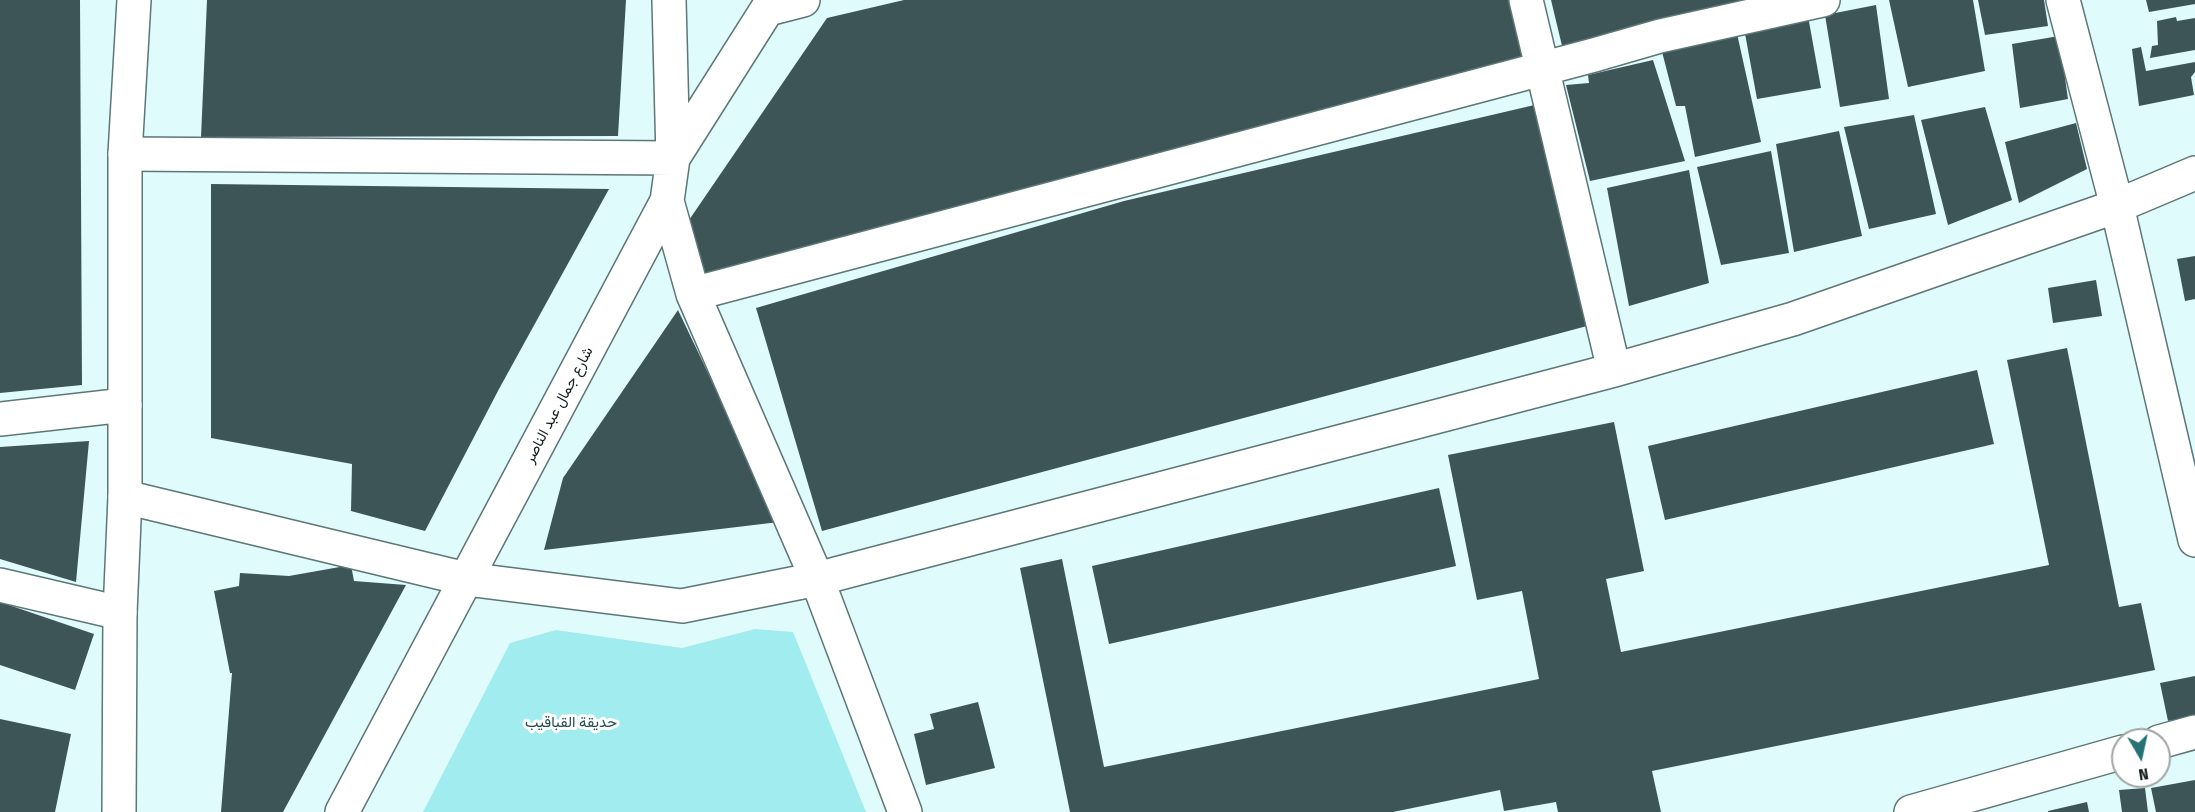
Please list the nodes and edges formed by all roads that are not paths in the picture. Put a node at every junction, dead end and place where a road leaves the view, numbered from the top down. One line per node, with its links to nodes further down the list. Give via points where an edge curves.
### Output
1 (134, 0): 9 (street)
2 (669, 0): 10 (street)
3 (803, 0): 7 (street)
4 (1526, 0): 8 (street)
5 (1823, 0): 8 (street, via 1660,36)
6 (2062, 0): 13 (street)
7 (771, 5): 10 (street, شارع جمال عبد الناصر)
8 (1542, 68): 14 (street); 15 (street)
9 (125, 154): 10 (street); 16 (street)
10 (673, 158): 12 (street, شارع جمال عبد الناصر)
11 (2195, 173): 13 (street)
12 (667, 201): 14 (street); 20 (street, شارع جمال عبد الناصر)
13 (2117, 206): 15 (street, via 1793,319); 19 (street)
14 (693, 294): 21 (street)
15 (1614, 370): 21 (street)
16 (125, 405): 17 (street); 18 (street)
17 (0, 418)
18 (125, 497): 20 (street); 23 (street)
19 (2195, 540)
20 (466, 579): 21 (street, via 682,606); 28 (street, شارع جمال عبد الناصر)
21 (817, 579): 29 (street)
22 (0, 585): 23 (street)
23 (120, 613): 27 (street)
24 (2195, 732): 25 (street)
25 (2171, 739)
26 (2111, 755): 30 (street)
27 (119, 812)
28 (342, 812)
29 (905, 812)
30 (1911, 812)

